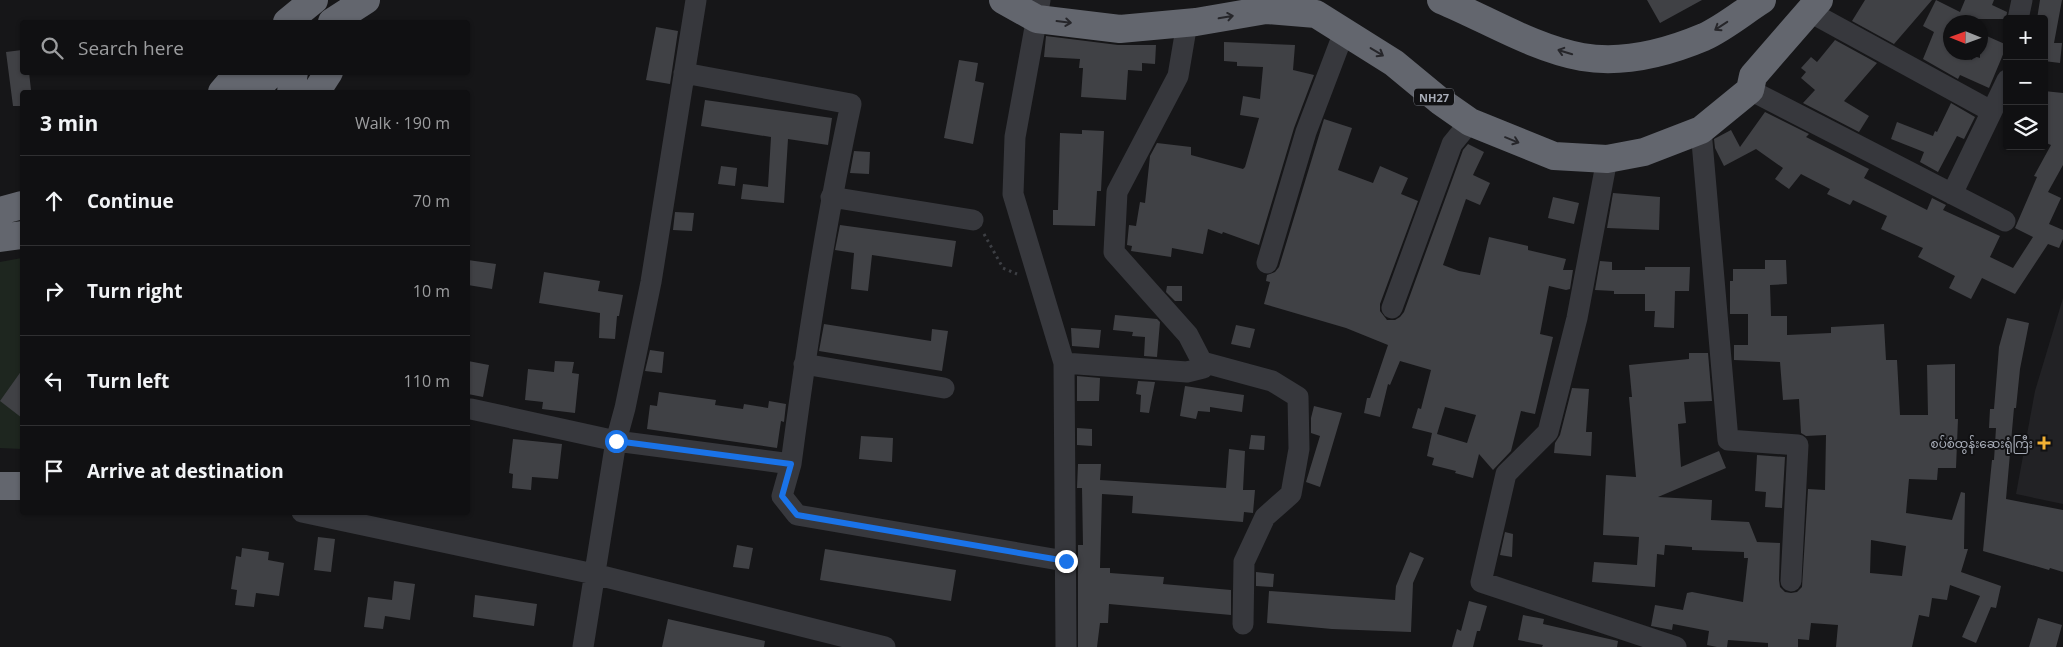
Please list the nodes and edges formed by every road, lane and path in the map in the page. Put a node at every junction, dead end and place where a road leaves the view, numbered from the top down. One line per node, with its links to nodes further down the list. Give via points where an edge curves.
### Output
1 (367, 0): 8 (highway); 9 (highway)
2 (696, 0): 12 (street)
3 (1003, 0): 7 (highway, NH27)
4 (1441, 0): 5 (highway, one-way to 4, via 1706,36 1624,59 1582,57 1540,44)
5 (1762, 0)
6 (1814, 6): 22 (highway, NH27, via 1754,76); 23 (street)
7 (1039, 9): 10 (highway, NH27, one-way to 10, via 1120,29); 36 (street, via 1015,137 1013,194)
8 (335, 20)
9 (357, 20)
10 (1187, 23): 11 (highway, NH27, one-way to 11, via 1266,10 1316,14); 51 (street, via 1178,76 1117,192 1114,252 1188,335 1202,362 1272,381 1298,397 1299,449 1291,494 1265,517 1244,562)
11 (1344, 32): 24 (highway, NH27, one-way to 24, via 1394,63); 35 (street, via 1306,132)
12 (684, 72): 28 (street, via 851,104); 43 (street, via 650,282)
13 (294, 75): 19 (highway)
14 (308, 75): 20 (highway)
15 (327, 75): 21 (highway)
16 (257, 83): 18 (highway)
17 (2003, 88): 23 (street)
18 (230, 90)
19 (292, 90)
20 (306, 90)
21 (317, 90)
22 (1750, 90): 25 (highway, NH27); 27 (street)
23 (1991, 111): 27 (street)
24 (1470, 122): 26 (highway, NH27, one-way to 26, via 1554,156); 37 (street, via 1452,144)
25 (1701, 130): 26 (highway, NH27, via 1644,152); 50 (street, via 1728,440 1798,445)
26 (1607, 158): 55 (street, via 1577,318 1548,432 1506,474 1481,582)
27 (1952, 194): 32 (street)
28 (831, 198): 31 (street); 39 (street)
29 (20, 206): 30 (highway)
30 (0, 211)
31 (973, 220): 36 (path, via 1003,268)
32 (2005, 221)
33 (20, 235): 34 (highway)
34 (0, 238)
35 (1267, 263)
36 (1041, 284): 38 (street)
37 (1392, 308)
38 (1064, 363): 40 (street, via 1187,372); 48 (street)
39 (804, 364): 41 (street); 44 (street)
40 (1203, 368)
41 (944, 388)
42 (471, 409): 43 (street)
43 (616, 441): 44 (street); 49 (street)
44 (791, 464): 48 (street, via 782,496 797,515)
45 (0, 486): 46 (highway)
46 (20, 486)
47 (316, 515): 49 (street)
48 (1066, 561): 54 (street)
49 (594, 574): 52 (street); 53 (street)
50 (1791, 581)
51 (1243, 624)
52 (583, 647)
53 (885, 647)
54 (1066, 647)
55 (1676, 647)

